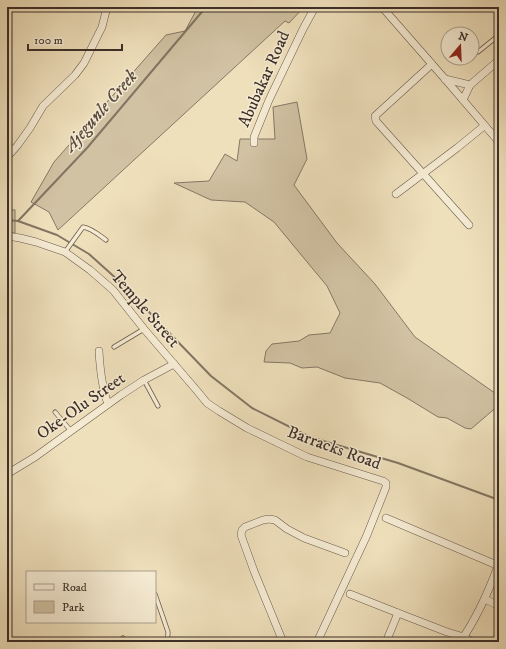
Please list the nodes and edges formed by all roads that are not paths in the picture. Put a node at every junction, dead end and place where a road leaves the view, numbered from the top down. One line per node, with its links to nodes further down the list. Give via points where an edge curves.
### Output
1 (108, 7): 14 (street, via 102,27 84,63 43,106 26,134)
2 (315, 7): 13 (street, Abubakar Road, via 269,100)
3 (382, 7): 7 (street)
4 (499, 35): 5 (lane)
5 (480, 50)
6 (499, 60): 9 (street)
7 (432, 64): 8 (street); 15 (street, via 375,116 376,121)
8 (445, 79): 9 (street); 10 (street)
9 (470, 86): 10 (street)
10 (463, 100): 11 (street)
11 (484, 126): 12 (street); 15 (street)
12 (499, 142)
13 (254, 143)
14 (7, 157)
15 (424, 174): 16 (street); 17 (street)
16 (396, 194)
17 (469, 225)
18 (7, 236): 20 (street, Temple Street)
19 (106, 240): 20 (lane, via 83,227)
20 (66, 250): 21 (street, Temple Street, via 113,290)
21 (144, 330): 22 (lane); 24 (street, Temple Street)
22 (114, 347)
23 (99, 351): 26 (street, via 99,363)
24 (174, 364): 25 (street, Oke-Olu Street); 44 (street, Barracks Road, via 208,403 247,428 307,457 386,483 367,535)
25 (144, 380): 26 (street, Oke-Olu Street); 27 (lane)
26 (108, 404): 29 (street, Oke-Olu Street)
27 (158, 406)
28 (55, 412): 29 (lane)
29 (71, 431): 30 (street, Oke-Olu Street)
30 (7, 474)
31 (386, 518): 33 (street)
32 (345, 553): 43 (street, via 304,538 275,520 263,520 242,530 241,535)
33 (498, 566): 36 (street)
34 (350, 594): 38 (street)
35 (156, 597): 42 (lane, via 168,632)
36 (485, 599): 37 (street); 40 (street)
37 (499, 606)
38 (398, 613): 40 (street); 45 (street)
39 (123, 638): 41 (lane)
40 (462, 640): 46 (street)
41 (120, 642)
42 (164, 642)
43 (283, 642)
44 (316, 642)
45 (386, 642)
46 (473, 642)

